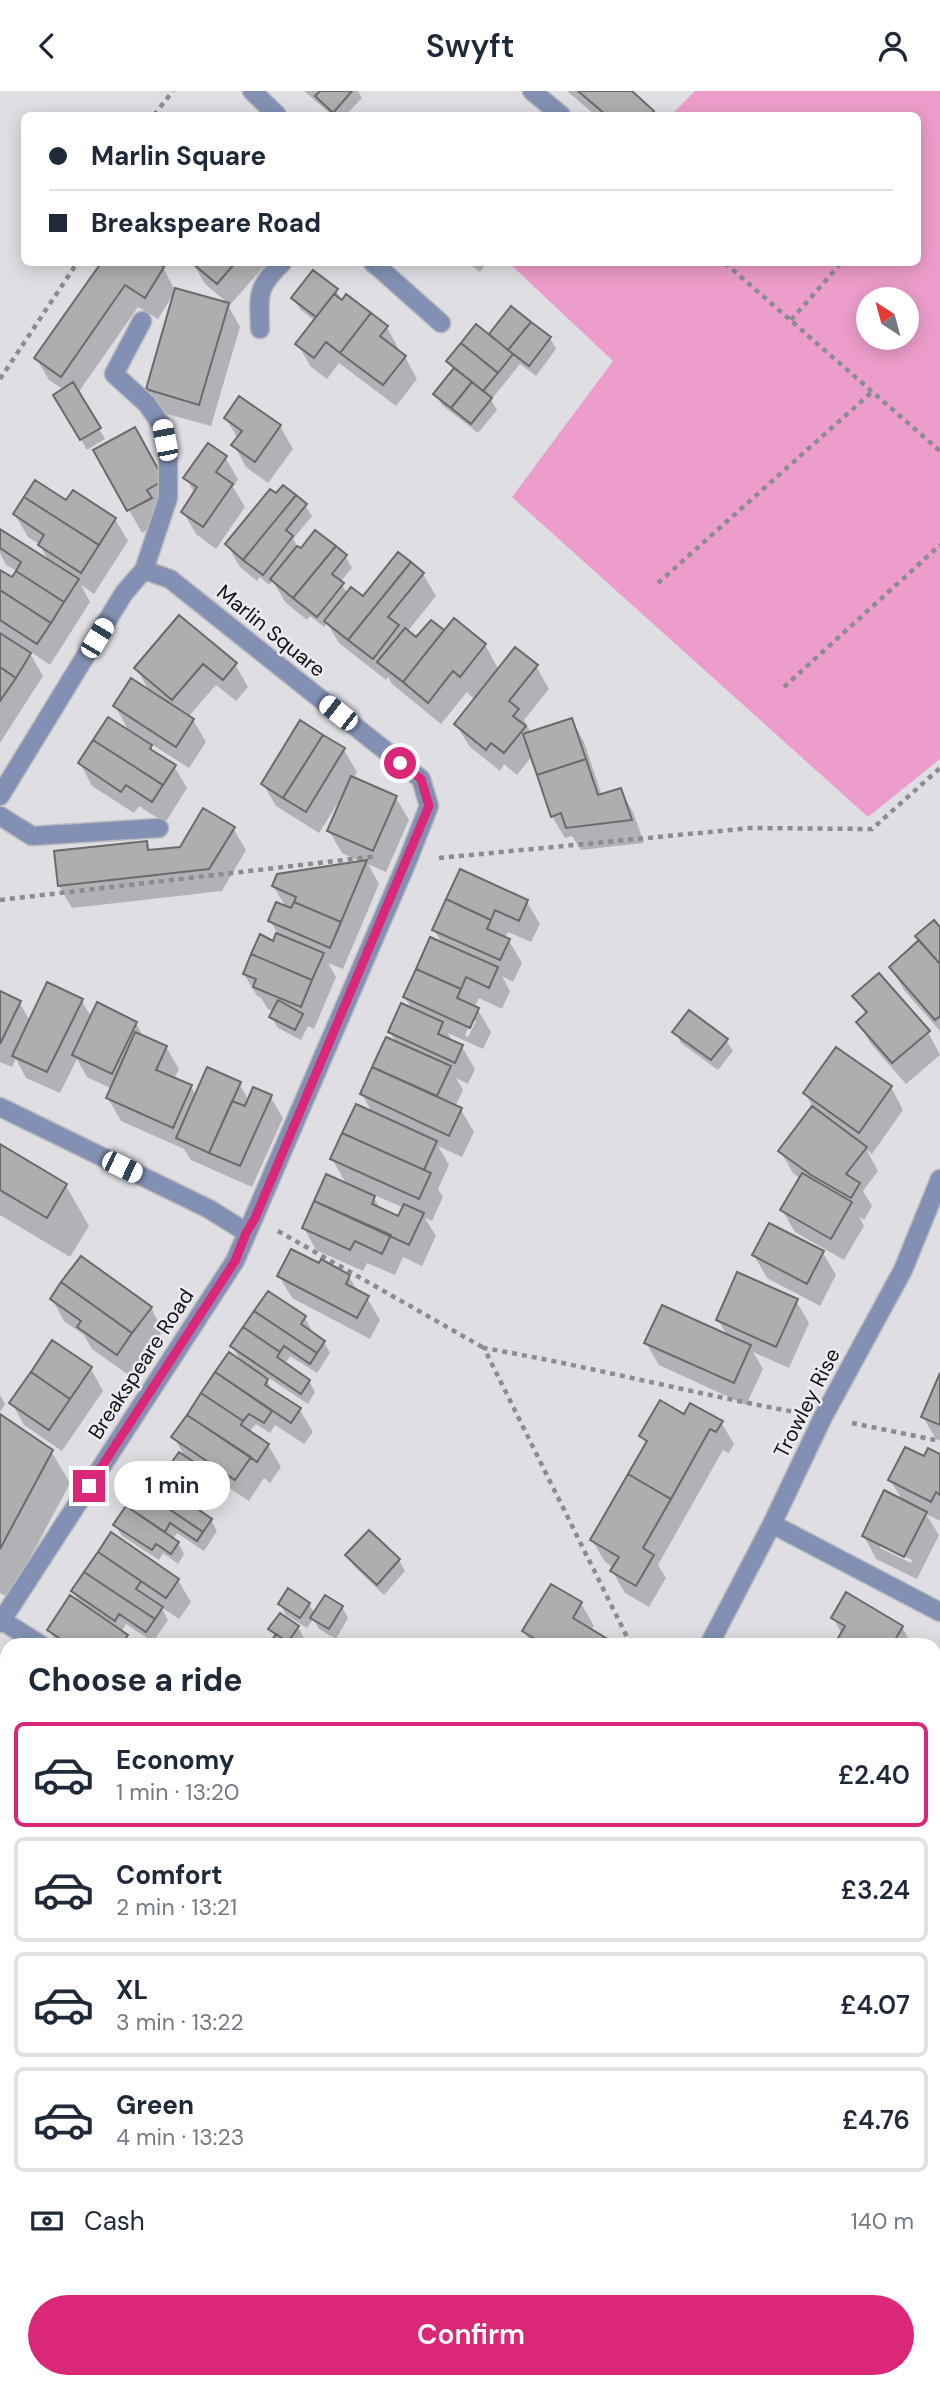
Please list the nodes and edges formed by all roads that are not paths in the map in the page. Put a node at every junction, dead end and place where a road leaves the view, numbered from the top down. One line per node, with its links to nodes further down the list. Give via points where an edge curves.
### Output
1 (252, 91): 3 (street)
2 (532, 91): 4 (street)
3 (274, 112)
4 (557, 112)
5 (279, 266): 9 (street, via 259,293)
6 (377, 266): 8 (street)
7 (142, 321): 10 (street, via 114,374 147,404 162,426 168,454 168,498)
8 (441, 323)
9 (260, 329)
10 (144, 570): 11 (street, via 124,593); 16 (street, Marlin Square, via 170,579 421,779 429,806)
11 (0, 796)
12 (0, 816): 13 (street, via 32,836)
13 (159, 828)
14 (0, 1107): 16 (street)
15 (940, 1179): 17 (street, Trowley Rise, via 903,1269 823,1417)
16 (251, 1225): 19 (street, Breakspeare Road, via 235,1261)
17 (772, 1524): 18 (street); 21 (street, Trowley Rise)
18 (940, 1612)
19 (0, 1621): 20 (street)
20 (28, 1638)
21 (713, 1638)

